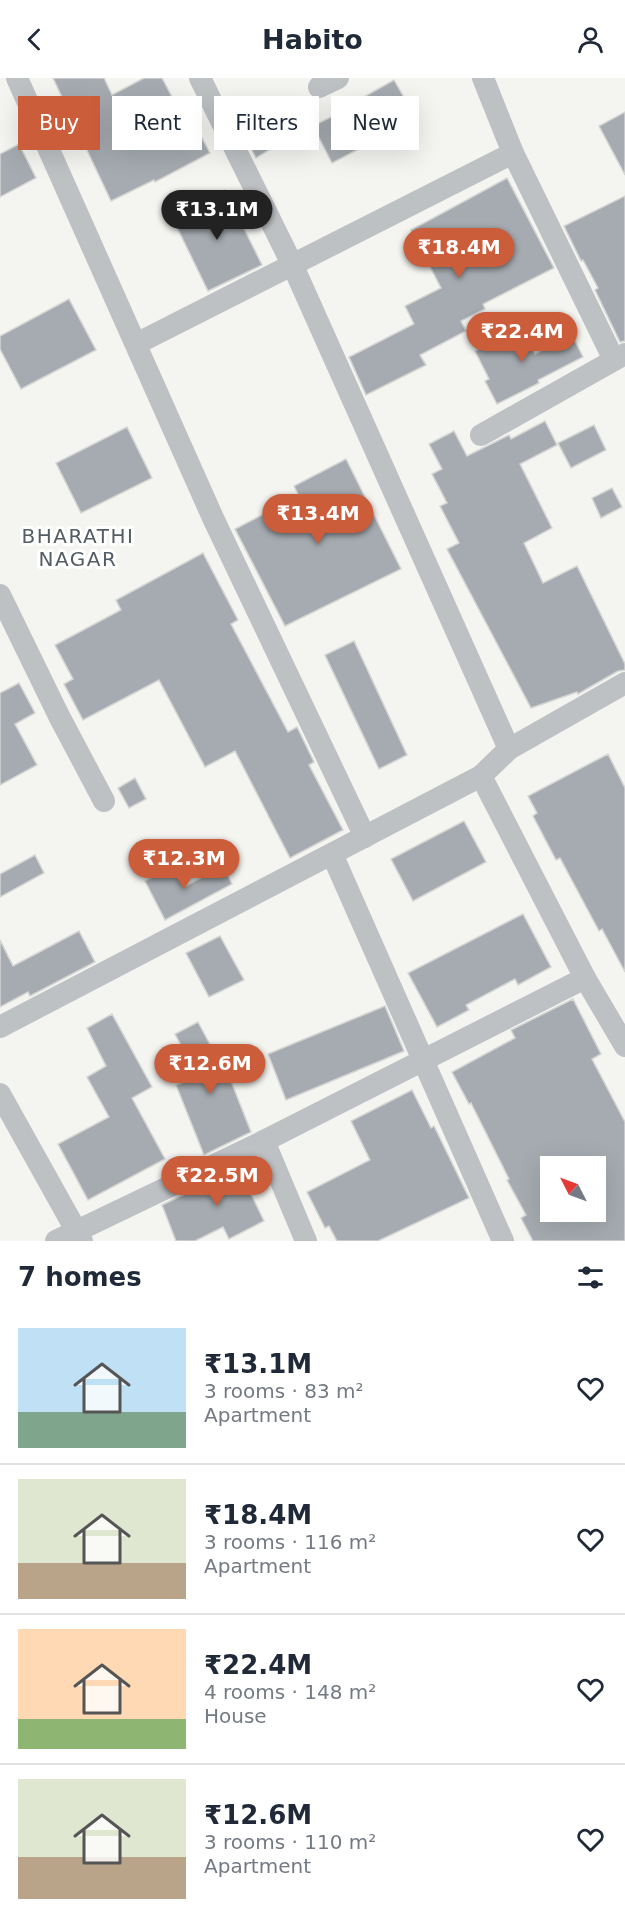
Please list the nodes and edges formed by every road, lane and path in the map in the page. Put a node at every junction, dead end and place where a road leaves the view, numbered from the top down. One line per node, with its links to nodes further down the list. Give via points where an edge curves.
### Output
1 (17, 78): 6 (street)
2 (200, 78): 5 (street)
3 (483, 78): 4 (street)
4 (513, 153): 5 (street); 7 (street)
5 (293, 266): 6 (street); 11 (street)
6 (136, 344): 14 (street, via 213,518)
7 (619, 357): 8 (street)
8 (481, 435)
9 (0, 595): 13 (street)
10 (625, 684): 11 (street)
11 (509, 749): 12 (street)
12 (481, 776): 14 (street); 16 (street)
13 (104, 801)
14 (365, 837): 15 (street)
15 (332, 854): 17 (street); 19 (street)
16 (585, 978): 18 (street); 19 (street)
17 (0, 1027)
18 (625, 1046)
19 (423, 1060): 21 (street); 25 (street)
20 (0, 1094): 22 (street)
21 (264, 1141): 22 (street); 24 (street)
22 (79, 1236): 23 (street)
23 (56, 1241)
24 (306, 1241)
25 (503, 1241)

